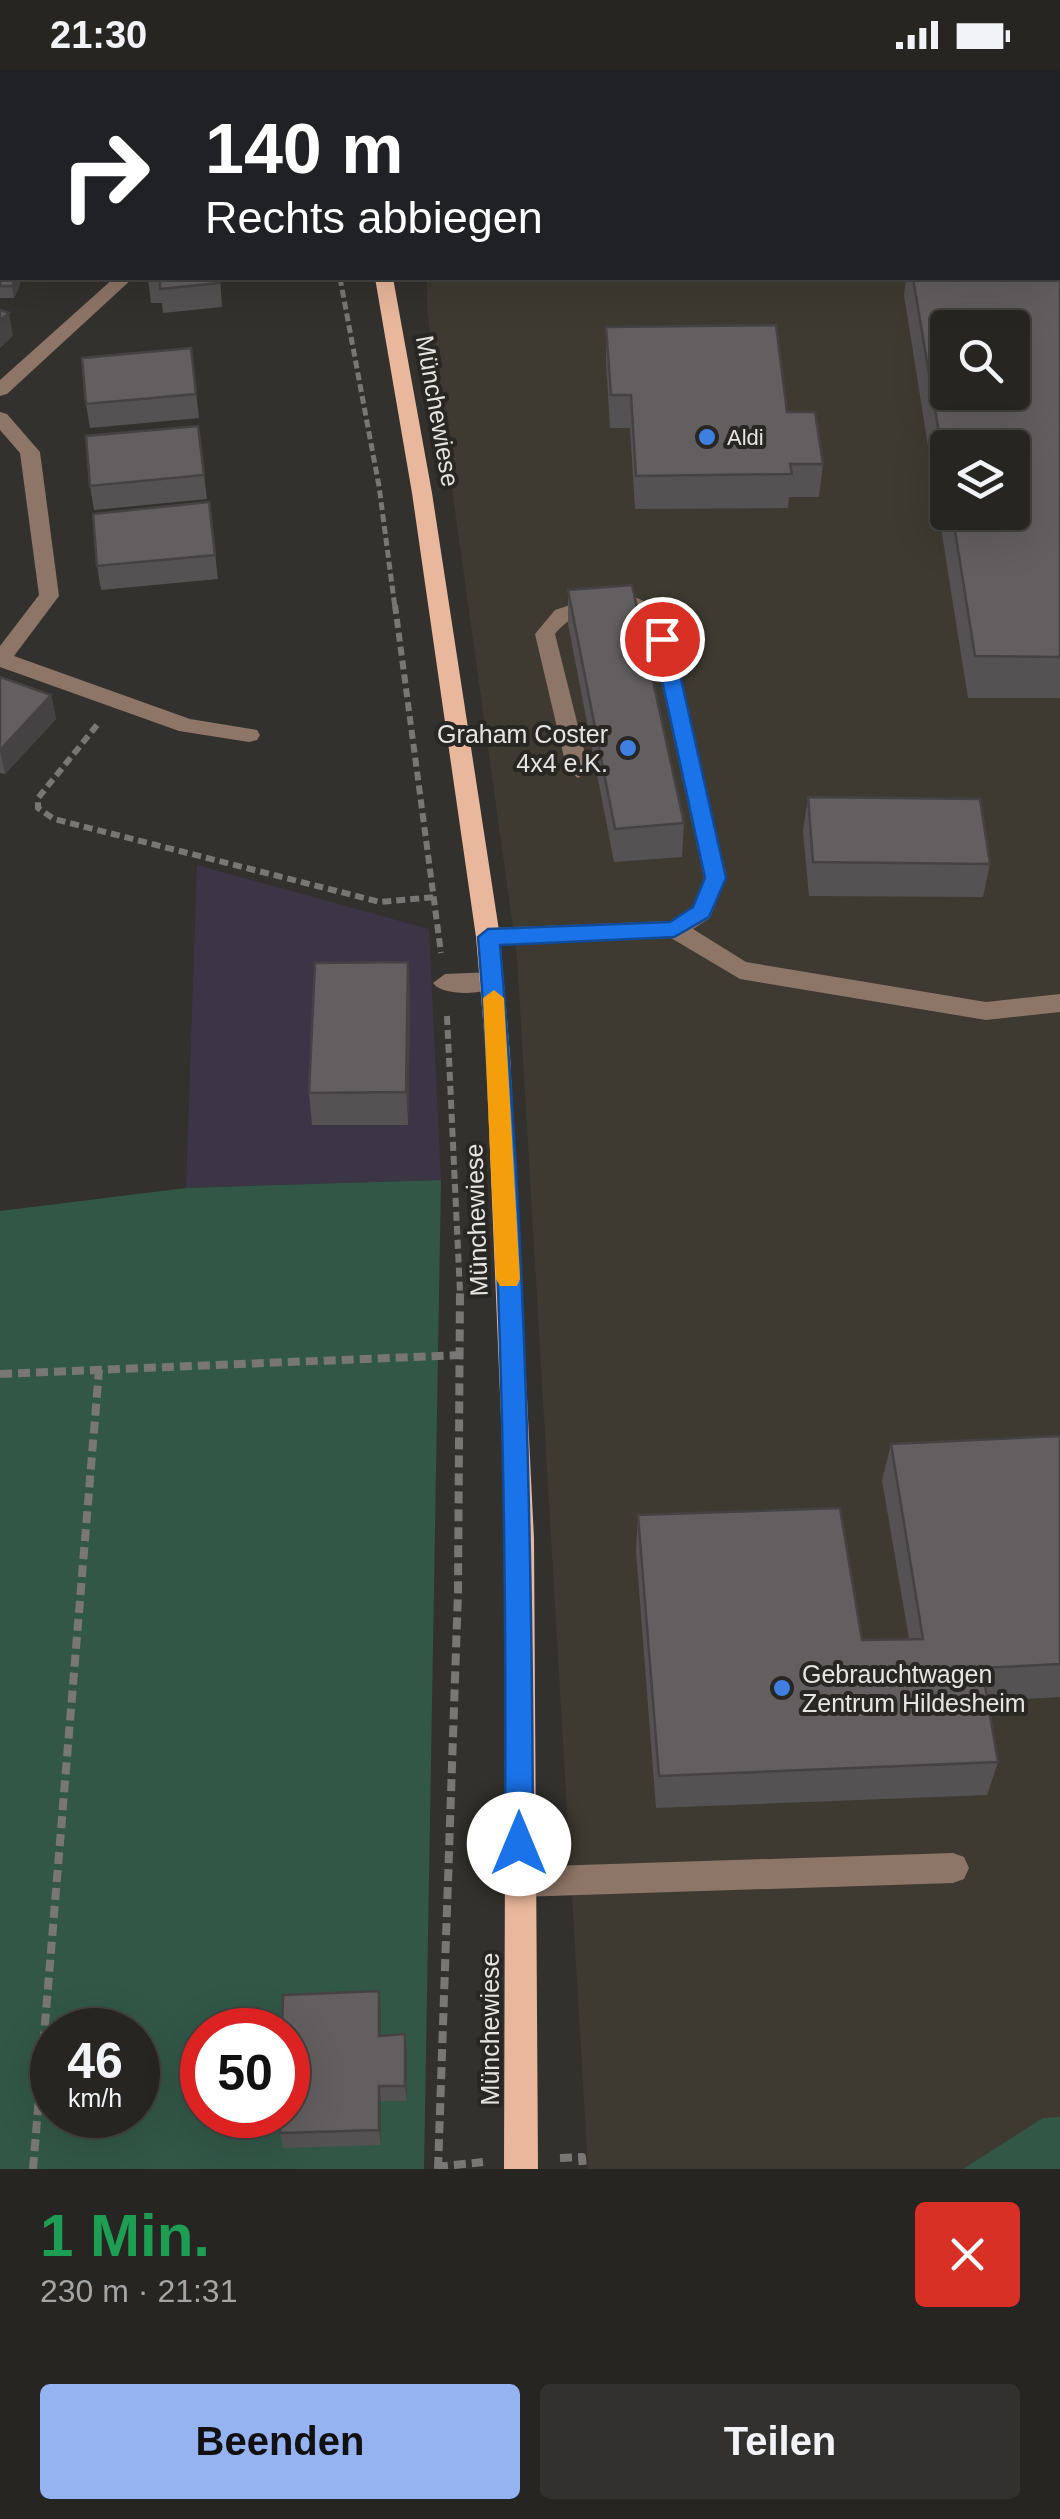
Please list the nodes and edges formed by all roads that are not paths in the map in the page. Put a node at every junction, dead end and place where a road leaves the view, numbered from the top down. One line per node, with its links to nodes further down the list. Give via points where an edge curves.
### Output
1 (122, 280): 3 (street)
2 (384, 280): 9 (main road, Münchewiese)
3 (0, 390)
4 (0, 418): 5 (street, via 30,452 49,596)
5 (1, 659): 6 (street, via 187,726)
6 (249, 734)
7 (578, 770): 8 (street, via 545,634 567,610 627,600 648,611 662,639 715,878 702,912)
8 (674, 929): 9 (street); 12 (street, via 740,970 986,1010)
9 (488, 937): 10 (main road, Münchewiese)
10 (492, 982): 11 (street); 14 (main road, Münchewiese, via 520,1539)
11 (444, 984)
12 (1060, 1003)
13 (953, 1868): 14 (street)
14 (519, 1882): 15 (main road, Münchewiese)
15 (521, 2169)

